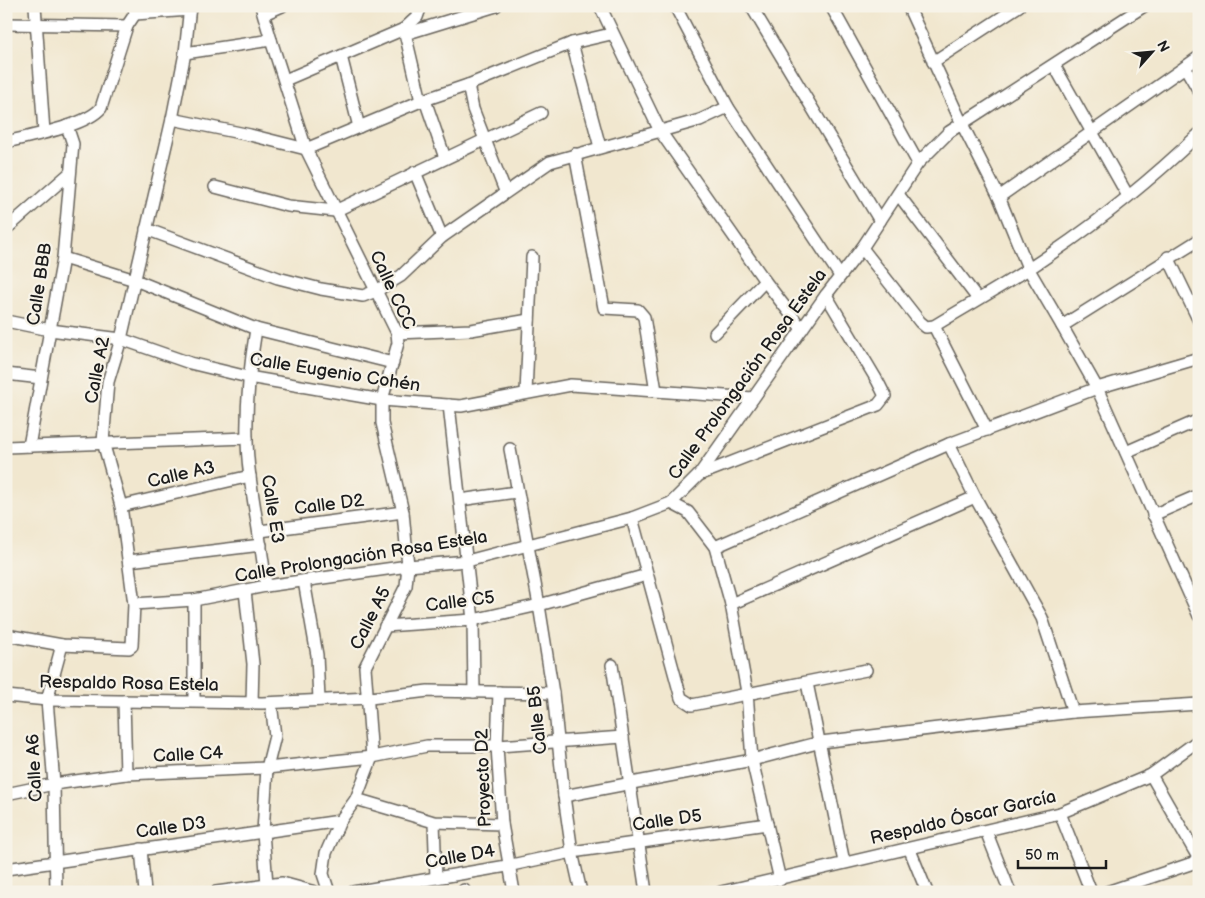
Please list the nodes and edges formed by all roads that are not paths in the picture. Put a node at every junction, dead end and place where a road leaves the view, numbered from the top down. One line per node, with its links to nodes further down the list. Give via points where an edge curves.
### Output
1 (35, 6): 16 (street)
2 (282, 6): 14 (street)
3 (421, 6): 18 (street)
4 (496, 6): 18 (street)
5 (600, 6): 19 (street)
6 (674, 6): 32 (street)
7 (751, 6): 57 (street)
8 (832, 6): 48 (street)
9 (908, 6): 25 (street)
10 (1019, 6): 25 (street)
11 (1144, 6): 26 (street, Calle Prolongación Rosa Estela)
12 (190, 8): 13 (street); 22 (street, Calle A2)
13 (134, 10): 17 (street)
14 (263, 10): 20 (street, Calle CCC)
15 (6, 24): 16 (street)
16 (35, 25): 17 (street); 38 (street)
17 (127, 26): 36 (street, via 101,108 97,113)
18 (405, 32): 23 (street); 31 (street)
19 (611, 34): 21 (street); 39 (street)
20 (271, 40): 22 (street); 28 (street, Calle CCC)
21 (572, 44): 29 (street); 44 (street)
22 (185, 53): 34 (street, Calle A2)
23 (341, 56): 28 (street); 37 (street)
24 (1199, 57): 27 (street)
25 (933, 62): 35 (street)
26 (1054, 65): 35 (street, Calle Prolongación Rosa Estela); 40 (street)
27 (1185, 67): 30 (street); 40 (street)
28 (285, 80): 45 (street, Calle CCC)
29 (468, 85): 31 (street); 42 (street, via 472,109)
30 (1199, 91)
31 (423, 100): 37 (street); 47 (street)
32 (728, 107): 39 (street, via 700,120); 67 (street)
33 (541, 113): 42 (street)
34 (172, 119): 45 (street); 58 (street, Calle A2)
35 (962, 124): 48 (street, Calle Prolongación Rosa Estela, via 949,132); 55 (street)
36 (67, 126): 38 (street); 50 (street, Calle BBB, via 72,144)
37 (359, 127): 45 (street)
38 (44, 132): 43 (street)
39 (660, 132): 44 (street); 69 (street)
40 (1091, 133): 54 (street); 55 (street)
41 (1199, 134): 54 (street)
42 (485, 139): 47 (street); 52 (street)
43 (6, 142)
44 (600, 147): 46 (street)
45 (306, 149): 56 (street, Calle CCC)
46 (575, 154): 52 (street, via 550,162); 90 (street, via 604,308 638,310 644,317)
47 (445, 158): 49 (street)
48 (918, 164): 53 (street, Calle Prolongación Rosa Estela)
49 (415, 172): 56 (street); 60 (street)
50 (70, 173): 59 (street); 64 (street, Calle BBB)
51 (215, 187): 56 (street, via 288,206)
52 (506, 191): 60 (street)
53 (898, 194): 57 (street, Calle Prolongación Rosa Estela); 72 (street)
54 (1128, 196): 66 (street)
55 (999, 197): 66 (street)
56 (335, 211): 70 (street, Calle CCC)
57 (880, 222): 62 (street, Calle Prolongación Rosa Estela)
58 (146, 229): 68 (street, Calle A2); 70 (street, via 278,278 351,295 363,296)
59 (6, 230)
60 (442, 237): 70 (street, via 401,276)
61 (1199, 240): 65 (street)
62 (862, 248): 67 (street, Calle Prolongación Rosa Estela); 76 (street, via 920,322 926,327)
63 (532, 257): 73 (street)
64 (63, 258): 68 (street); 80 (street, Calle BBB)
65 (1168, 258): 75 (street); 77 (street)
66 (1028, 268): 72 (street); 77 (street)
67 (840, 276): 71 (street, Calle Prolongación Rosa Estela)
68 (134, 280): 78 (street); 83 (street, Calle A2)
69 (764, 281): 79 (street); 82 (street)
70 (376, 291): 81 (street, Calle CCC)
71 (826, 296): 79 (street, Calle Prolongación Rosa Estela); 104 (street, via 878,382 884,396 878,405)
72 (978, 299): 76 (street)
73 (529, 320): 81 (street, via 471,330); 91 (street)
74 (6, 321): 80 (street, Calle Eugenio Cohén)
75 (1199, 321)
76 (934, 326): 96 (street)
77 (1062, 326): 89 (street)
78 (256, 329): 85 (street); 87 (street, Calle E3)
79 (802, 329): 92 (street, Calle Prolongación Rosa Estela)
80 (50, 330): 83 (street, Calle Eugenio Cohén); 88 (street, Calle BBB)
81 (397, 333): 85 (street, Calle CCC)
82 (715, 333)
83 (121, 339): 87 (street, Calle Eugenio Cohén, via 190,363); 98 (street, Calle A2, via 108,382)
84 (1199, 358): 89 (street)
85 (393, 363): 93 (street, Calle CCC)
86 (6, 374): 88 (street)
87 (248, 377): 93 (street, Calle Eugenio Cohén); 97 (street, Calle E3)
88 (41, 378): 100 (street, Calle BBB)
89 (1098, 388): 96 (street); 103 (street)
90 (656, 391): 91 (street, Calle Eugenio Cohén, via 571,385); 92 (street, Calle Eugenio Cohén)
91 (526, 393): 94 (street, Calle Eugenio Cohén, via 488,402)
92 (753, 398): 104 (street, Calle Prolongación Rosa Estela)
93 (382, 400): 94 (street, Calle Eugenio Cohén); 112 (street, Calle CCC, via 382,423)
94 (449, 405): 109 (street)
95 (1199, 420): 103 (street)
96 (987, 430): 99 (street)
97 (247, 438): 98 (street); 105 (street, Calle E3)
98 (104, 442): 100 (street); 111 (street, Calle A2)
99 (949, 444): 108 (street); 118 (street)
100 (29, 446): 101 (street)
101 (6, 447)
102 (510, 450): 106 (street, Calle B5)
103 (1126, 452): 113 (street)
104 (699, 475): 110 (street, Calle Prolongación Rosa Estela)
105 (250, 476): 111 (street, Calle A3); 115 (street, Calle E3)
106 (516, 492): 109 (street); 116 (street, Calle B5)
107 (1199, 495): 113 (street)
108 (974, 496): 128 (street); 151 (street, via 1042,618)
109 (460, 500): 119 (street)
110 (671, 503): 114 (street, Calle Prolongación Rosa Estela); 118 (street, via 688,512)
111 (122, 506): 120 (street, Calle A2)
112 (403, 512): 115 (street, Calle D2); 121 (street, Calle A5)
113 (1153, 515): 130 (street)
114 (632, 518): 116 (street, Calle Prolongación Rosa Estela); 122 (street)
115 (260, 531): 117 (street, Calle E3)
116 (527, 544): 119 (street, Calle Prolongación Rosa Estela); 129 (street, Calle B5)
117 (261, 545): 120 (street); 124 (street, Calle E3)
118 (714, 547): 128 (street)
119 (467, 560): 121 (street, Calle Prolongación Rosa Estela); 131 (street)
120 (129, 561): 127 (street, Calle A2)
121 (408, 566): 123 (street, Calle Prolongación Rosa Estela); 132 (street, Calle A5, via 406,586)
122 (647, 575): 129 (street, Calle C5); 140 (street, via 685,703 692,705)
123 (304, 581): 124 (street, Calle Prolongación Rosa Estela); 145 (street, via 317,655)
124 (266, 586): 125 (street, Calle Prolongación Rosa Estela)
125 (245, 591): 126 (street, Calle Prolongación Rosa Estela); 148 (street, via 253,664)
126 (194, 600): 127 (street, Calle Prolongación Rosa Estela); 147 (street)
127 (134, 604): 134 (street, Calle A2, via 131,648)
128 (731, 604): 140 (street)
129 (539, 605): 131 (street, Calle C5); 141 (street, Calle B5)
130 (1199, 616)
131 (473, 620): 132 (street, Calle C5); 138 (street)
132 (385, 626): 143 (street, Calle A5, via 365,667)
133 (6, 635): 134 (street, Calle A2)
134 (62, 645): 144 (street, Calle A6)
135 (612, 666): 152 (street)
136 (866, 670): 137 (street)
137 (807, 683): 140 (street); 155 (street)
138 (474, 692): 139 (street, Respaldo Rosa Estela); 143 (street, Respaldo Rosa Estela, via 428,692)
139 (499, 692): 141 (street, Respaldo Rosa Estela); 156 (street, Proyecto D2)
140 (747, 692): 158 (street)
141 (553, 693): 154 (street, Calle B5)
142 (6, 696): 144 (street, Respaldo Rosa Estela)
143 (366, 698): 145 (street, Respaldo Rosa Estela); 157 (street, Calle A5)
144 (47, 700): 146 (street, Respaldo Rosa Estela); 163 (street, Calle A6)
145 (319, 700): 149 (street, Respaldo Rosa Estela)
146 (124, 701): 147 (street, Respaldo Rosa Estela); 160 (street)
147 (194, 701): 148 (street, Respaldo Rosa Estela)
148 (252, 703): 149 (street, Respaldo Rosa Estela)
149 (271, 703): 159 (street, via 275,736)
150 (1199, 704): 151 (street)
151 (1073, 712): 155 (street)
152 (623, 737): 154 (street); 162 (street)
153 (1199, 740): 161 (street, Respaldo Óscar García)
154 (556, 741): 156 (street); 165 (street, Calle B5)
155 (821, 742): 158 (street); 180 (street)
156 (497, 746): 157 (street, Calle C4, via 427,746); 170 (street, Proyecto D2)
157 (372, 757): 159 (street, Calle C4); 166 (street, Calle A5)
158 (752, 760): 162 (street); 171 (street)
159 (267, 768): 160 (street, Calle C4); 173 (street)
160 (126, 774): 163 (street, Calle C4)
161 (1150, 775): 167 (street, Respaldo Óscar García); 178 (street)
162 (631, 783): 165 (street); 174 (street)
163 (54, 784): 164 (street, Calle C4); 179 (street, Calle A6)
164 (6, 794)
165 (564, 796): 177 (street, Calle B5)
166 (356, 800): 168 (street, Calle A5); 169 (street)
167 (1060, 813): 172 (street, Respaldo Óscar García); 198 (street)
168 (340, 821): 173 (street, Calle D3); 190 (street, Calle A5, via 326,853 323,874)
169 (434, 822): 170 (street); 183 (street)
170 (502, 824): 181 (street, Proyecto D2)
171 (767, 824): 174 (street, Calle D5); 184 (street)
172 (986, 831): 176 (street, Respaldo Óscar García); 197 (street)
173 (263, 832): 175 (street, Calle D3); 185 (street)
174 (638, 842): 177 (street, Calle D5); 194 (street)
175 (140, 849): 179 (street, Calle D3); 187 (street)
176 (910, 850): 180 (street, Respaldo Óscar García); 196 (street)
177 (572, 852): 181 (street, Calle D4); 193 (street, Calle B5)
178 (1199, 860): 199 (street)
179 (54, 862): 182 (street, Calle D3); 186 (street, Calle A6)
180 (844, 862): 184 (street, Respaldo Óscar García)
181 (507, 866): 183 (street, Calle D4); 192 (street, Proyecto D2)
182 (6, 869)
183 (436, 878): 191 (street, Calle D4)
184 (780, 880): 195 (street, Respaldo Óscar García)
185 (267, 885): 188 (street); 189 (street, via 282,883)
186 (56, 892)
187 (144, 892)
188 (216, 892)
189 (315, 892)
190 (329, 892)
191 (354, 892)
192 (514, 892)
193 (581, 892)
194 (646, 892)
195 (721, 892)
196 (928, 892)
197 (1010, 892)
198 (1091, 892)
199 (1106, 892)

